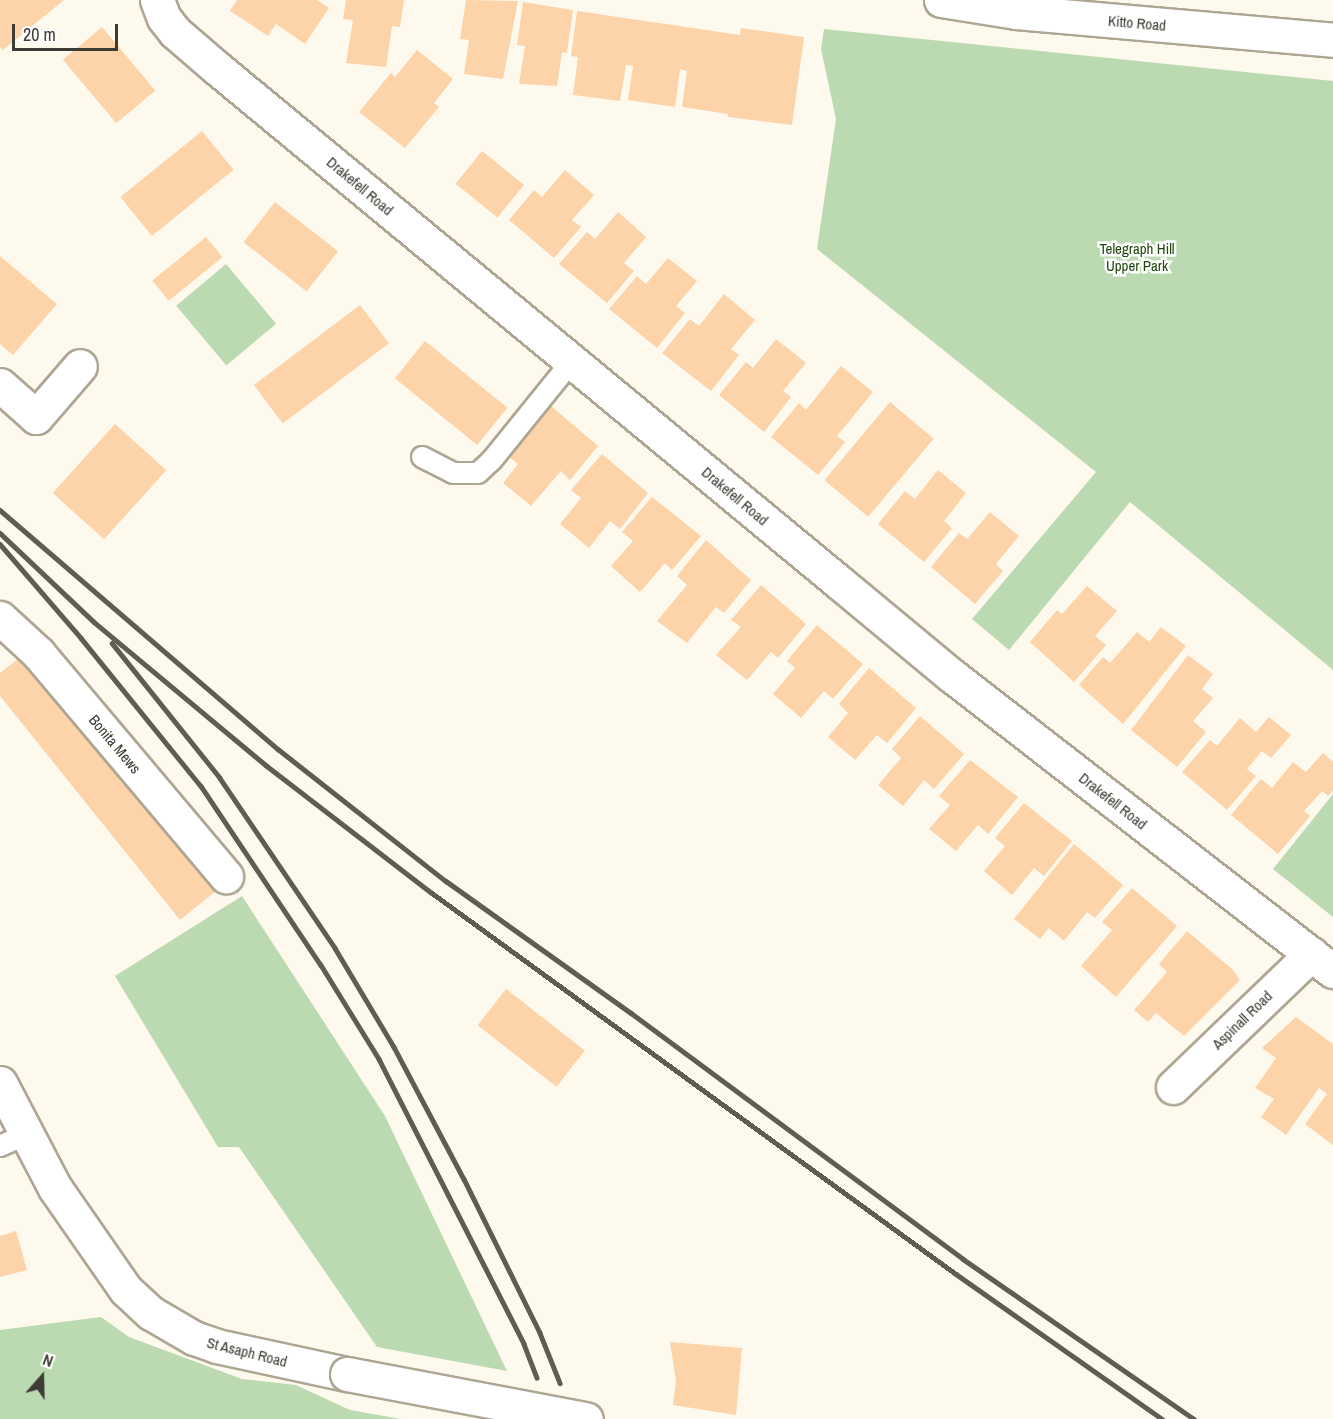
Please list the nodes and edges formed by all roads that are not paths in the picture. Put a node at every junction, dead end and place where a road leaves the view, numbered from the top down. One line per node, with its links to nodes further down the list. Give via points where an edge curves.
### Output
1 (158, 0): 5 (street, Drakefell Road, via 164,18 175,32)
2 (941, 0): 3 (street, Kitto Road)
3 (1016, 6): 4 (street, Kitto Road)
4 (1333, 40)
5 (572, 361): 8 (lane, via 478,473 453,473); 11 (street, Drakefell Road, via 951,675)
6 (80, 366): 7 (street, via 36,417)
7 (0, 385)
8 (423, 457)
9 (0, 617): 10 (street, Bonita Mews, via 38,652)
10 (226, 876)
11 (1322, 962): 13 (street, Aspinall Road)
12 (0, 1083): 14 (street, St Asaph Road)
13 (1173, 1087)
14 (13, 1141): 15 (street, St Asaph Road, bridge, via 55,1188 126,1290 152,1313 194,1338 347,1374)
15 (586, 1419)

